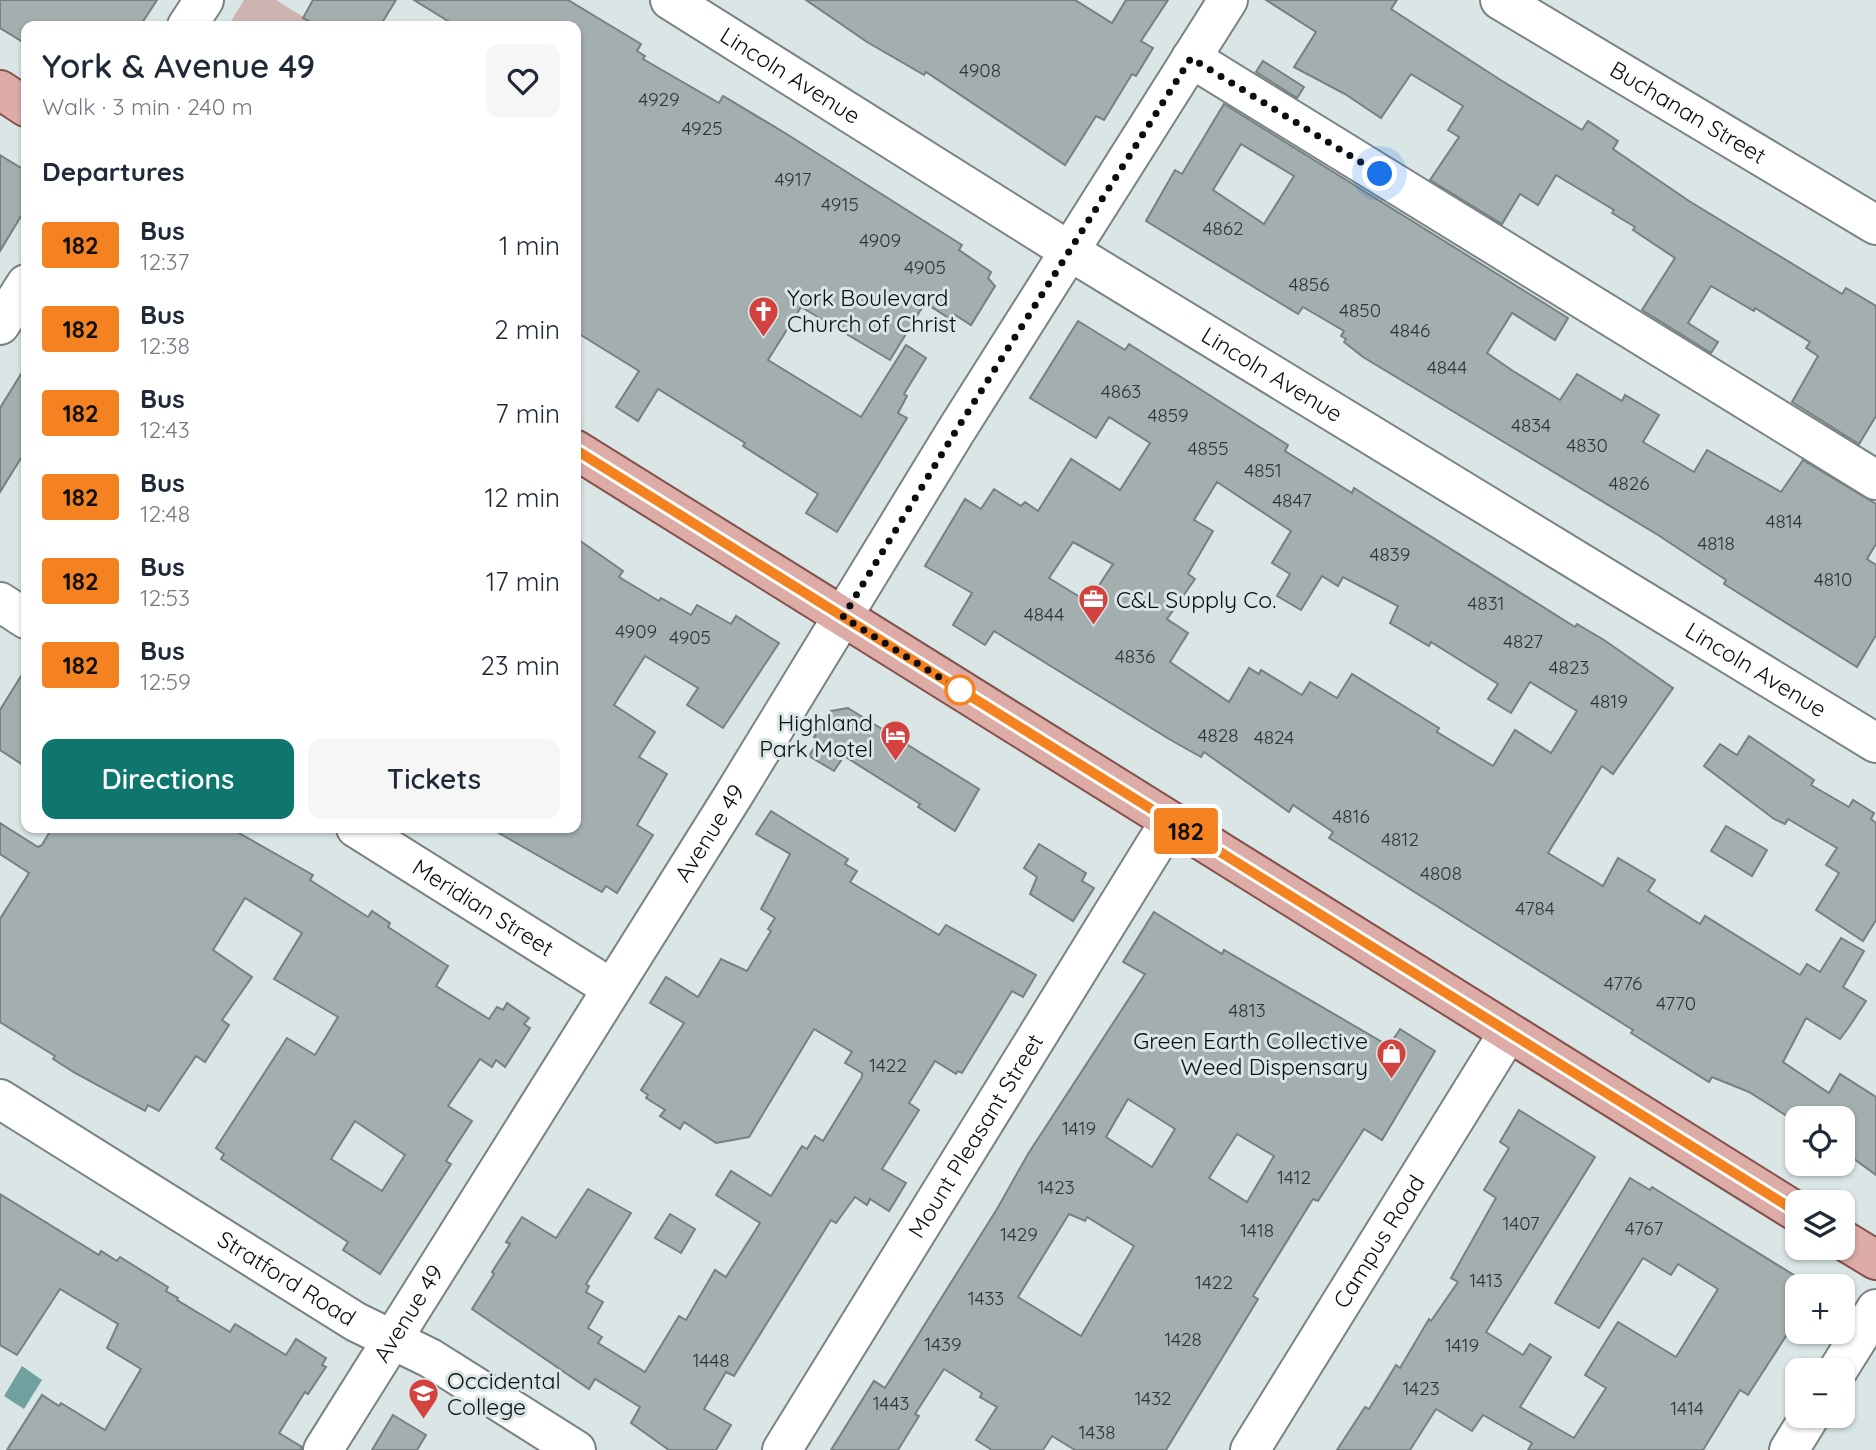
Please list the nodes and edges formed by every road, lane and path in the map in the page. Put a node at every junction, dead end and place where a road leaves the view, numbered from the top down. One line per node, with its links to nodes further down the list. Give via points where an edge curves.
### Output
1 (204, 0): 5 (street)
2 (670, 0): 10 (street, Lincoln Avenue)
3 (1228, 0): 6 (street, Avenue 49)
4 (1500, 0): 9 (street, Buchanan Street)
5 (190, 21)
6 (1191, 58): 10 (street, Avenue 49); 14 (street)
7 (0, 90): 8 (main road)
8 (21, 104)
9 (1876, 225)
10 (1071, 252): 17 (street, Avenue 49); 18 (street, Lincoln Avenue)
11 (21, 291): 12 (street)
12 (2, 319)
13 (581, 453): 17 (main road)
14 (1876, 480)
15 (0, 602): 16 (street)
16 (21, 616)
17 (843, 617): 19 (main road); 21 (street, Avenue 49)
18 (1876, 743)
19 (1170, 821): 22 (main road); 33 (street, Mount Pleasant Street)
20 (364, 833): 21 (street, Meridian Street)
21 (611, 988): 28 (street, Avenue 49)
22 (1508, 1033): 24 (main road); 34 (street, Campus Road)
23 (0, 1099): 28 (street, Stratford Road, via 356,1322)
24 (1785, 1205)
25 (1855, 1247): 26 (main road)
26 (1876, 1260)
27 (1876, 1309): 29 (street)
28 (393, 1340): 31 (street, Avenue 49); 32 (street, Stratford Road, via 430,1358)
29 (1845, 1358)
30 (1803, 1428): 35 (street)
31 (323, 1450)
32 (576, 1450)
33 (782, 1450)
34 (1250, 1450)
35 (1789, 1450)

